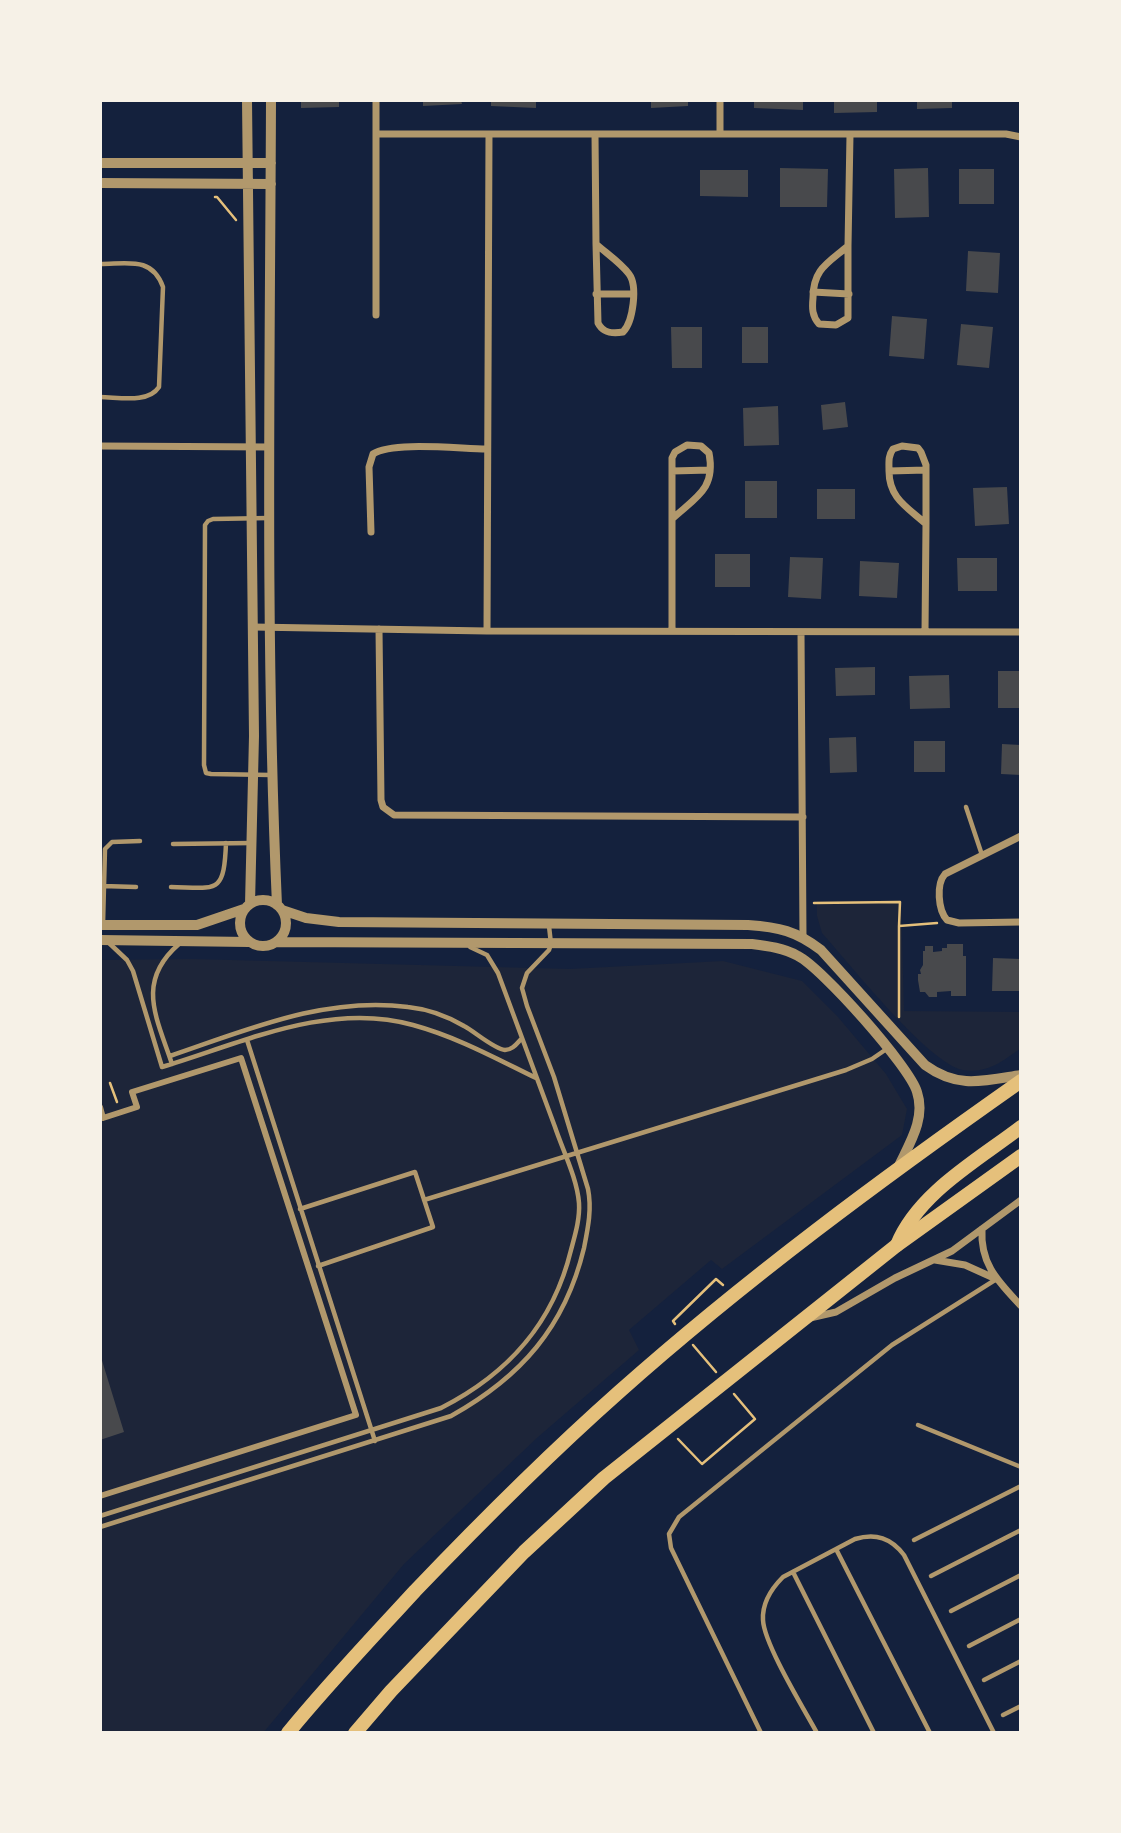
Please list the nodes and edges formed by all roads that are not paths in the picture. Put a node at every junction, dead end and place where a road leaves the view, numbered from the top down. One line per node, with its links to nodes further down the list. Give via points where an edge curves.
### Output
1 (247, 100): 12 (street)
2 (271, 100): 13 (street)
3 (376, 100): 5 (street)
4 (720, 100): 8 (street)
5 (376, 134): 6 (street); 24 (street)
6 (489, 134): 7 (street); 29 (street)
7 (595, 134): 8 (street); 17 (street)
8 (720, 134): 9 (street)
9 (850, 135): 10 (street); 18 (street)
10 (1021, 137)
11 (100, 163): 12 (street)
12 (246, 163): 13 (street); 15 (street)
13 (271, 163): 16 (street)
14 (100, 183): 15 (street)
15 (247, 184): 16 (street); 27 (street)
16 (271, 184): 28 (street)
17 (596, 244): 21 (street); 22 (street, via 628,272)
18 (848, 246): 20 (street, via 816,274); 23 (street)
19 (100, 264): 25 (lane, via 150,267 163,287 159,387 143,397)
20 (813, 292): 23 (street); 23 (street, via 814,319 827,325 848,318)
21 (596, 294): 22 (street); 22 (street, via 598,323 615,334 631,322)
22 (632, 294)
23 (849, 294)
24 (376, 315)
25 (100, 397)
26 (100, 446): 27 (street)
27 (250, 446): 28 (street); 34 (street)
28 (270, 447): 35 (street)
29 (486, 449): 38 (street, via 379,449 369,467); 42 (street)
30 (710, 470): 32 (street); 32 (street, via 706,449 687,445 675,452); 36 (street, via 706,488)
31 (926, 470): 33 (street); 33 (street, via 922,452 907,446 892,449); 37 (street)
32 (671, 471): 36 (street)
33 (889, 471): 37 (street, via 891,492)
34 (251, 518): 35 (lane); 39 (street); 47 (lane, via 213,519 205,525 204,765 206,773)
35 (270, 518): 40 (street)
36 (672, 519): 43 (street)
37 (926, 524): 45 (street)
38 (371, 532)
39 (253, 627): 40 (street); 47 (street)
40 (271, 627): 41 (street); 48 (street)
41 (379, 629): 42 (street); 50 (street, via 381,800 394,815)
42 (487, 631): 43 (street)
43 (672, 631): 44 (street)
44 (801, 632): 45 (street); 50 (street)
45 (925, 632): 46 (street)
46 (1021, 632)
47 (254, 775): 48 (lane); 55 (street)
48 (271, 775): 61 (street)
49 (966, 807): 56 (lane)
50 (803, 817): 65 (street)
51 (1021, 836): 56 (street)
52 (140, 841): 57 (lane, via 117,841 105,849)
53 (226, 843): 54 (lane); 55 (lane); 59 (lane, via 220,883)
54 (173, 844)
55 (253, 844): 60 (street)
56 (982, 855): 63 (street, via 941,877 941,909 947,920)
57 (103, 887): 58 (lane); 64 (lane)
58 (136, 887)
59 (171, 887)
60 (247, 907): 61 (street, via 263,900); 64 (street, via 197,925); 68 (street, via 240,923)
61 (279, 907): 62 (street, via 306,918 339,922); 69 (street, via 286,924)
62 (548, 922): 65 (street, via 748,925); 71 (lane)
63 (1021, 922)
64 (101, 925)
65 (803, 937): 77 (street, via 830,958 925,1065 941,1076 977,1082)
66 (103, 940): 67 (street); 76 (lane, via 118,949 133,971 162,1067)
67 (181, 942): 68 (street); 75 (lane, via 159,967 152,990)
68 (249, 942): 69 (street, via 262,946)
69 (276, 942): 70 (street)
70 (461, 943): 71 (street); 72 (lane, via 487,956 495,966)
71 (551, 944): 74 (street, via 752,944 785,950 812,966); 82 (lane, via 527,973 523,988)
72 (522, 1038): 75 (lane, via 512,1048 503,1049 426,1010 361,1004 315,1009); 78 (lane)
73 (247, 1040): 76 (lane); 78 (lane, via 319,1021 383,1019 454,1038); 88 (lane)
74 (888, 1048): 82 (lane, via 846,1070); 85 (street, via 912,1080 920,1109)
75 (170, 1056): 76 (lane)
76 (172, 1064)
77 (1021, 1075)
78 (537, 1078): 83 (lane)
79 (1021, 1081): 85 (main road)
80 (100, 1107): 101 (street, via 103,1118 137,1107 132,1093 241,1058 356,1415)
81 (1021, 1127): 90 (main road, via 916,1210)
82 (576, 1153): 83 (lane); 98 (lane, via 590,1197 588,1230 572,1285 546,1335 497,1388 468,1406)
83 (565, 1156): 86 (lane); 97 (lane, via 579,1200 576,1231 552,1304 523,1349 462,1398)
84 (1021, 1156): 90 (main road)
85 (898, 1168): 117 (main road, via 734,1295 610,1400 485,1518)
86 (424, 1200): 88 (lane, via 415,1172); 92 (lane, via 433,1227)
87 (1021, 1200): 89 (street)
88 (300, 1209): 92 (lane)
89 (982, 1229): 91 (street); 93 (street, via 983,1255)
90 (897, 1245): 95 (main road)
91 (934, 1259): 93 (street, via 965,1265); 95 (street, via 836,1312)
92 (318, 1266): 97 (lane)
93 (996, 1279): 94 (street); 119 (lane, via 892,1345 671,1528 671,1548)
94 (1021, 1306)
95 (802, 1320): 118 (main road, via 604,1478 524,1552)
96 (918, 1425): 99 (lane)
97 (371, 1432): 98 (lane); 102 (lane)
98 (375, 1441): 103 (lane)
99 (1021, 1467)
100 (1021, 1486): 105 (lane)
101 (100, 1496)
102 (100, 1516)
103 (100, 1527)
104 (1021, 1530): 109 (lane)
105 (914, 1539)
106 (836, 1549): 107 (lane); 122 (lane); 123 (lane, via 866,1536 897,1546)
107 (793, 1572): 120 (lane, via 774,1586 763,1620 770,1644); 121 (lane)
108 (1021, 1575): 110 (lane)
109 (930, 1576)
110 (951, 1611)
111 (1021, 1619): 112 (lane)
112 (969, 1646)
113 (1021, 1661): 114 (lane)
114 (984, 1680)
115 (1021, 1706): 116 (lane)
116 (1003, 1715)
117 (288, 1733)
118 (355, 1733)
119 (761, 1733)
120 (817, 1733)
121 (874, 1733)
122 (930, 1733)
123 (995, 1733)

